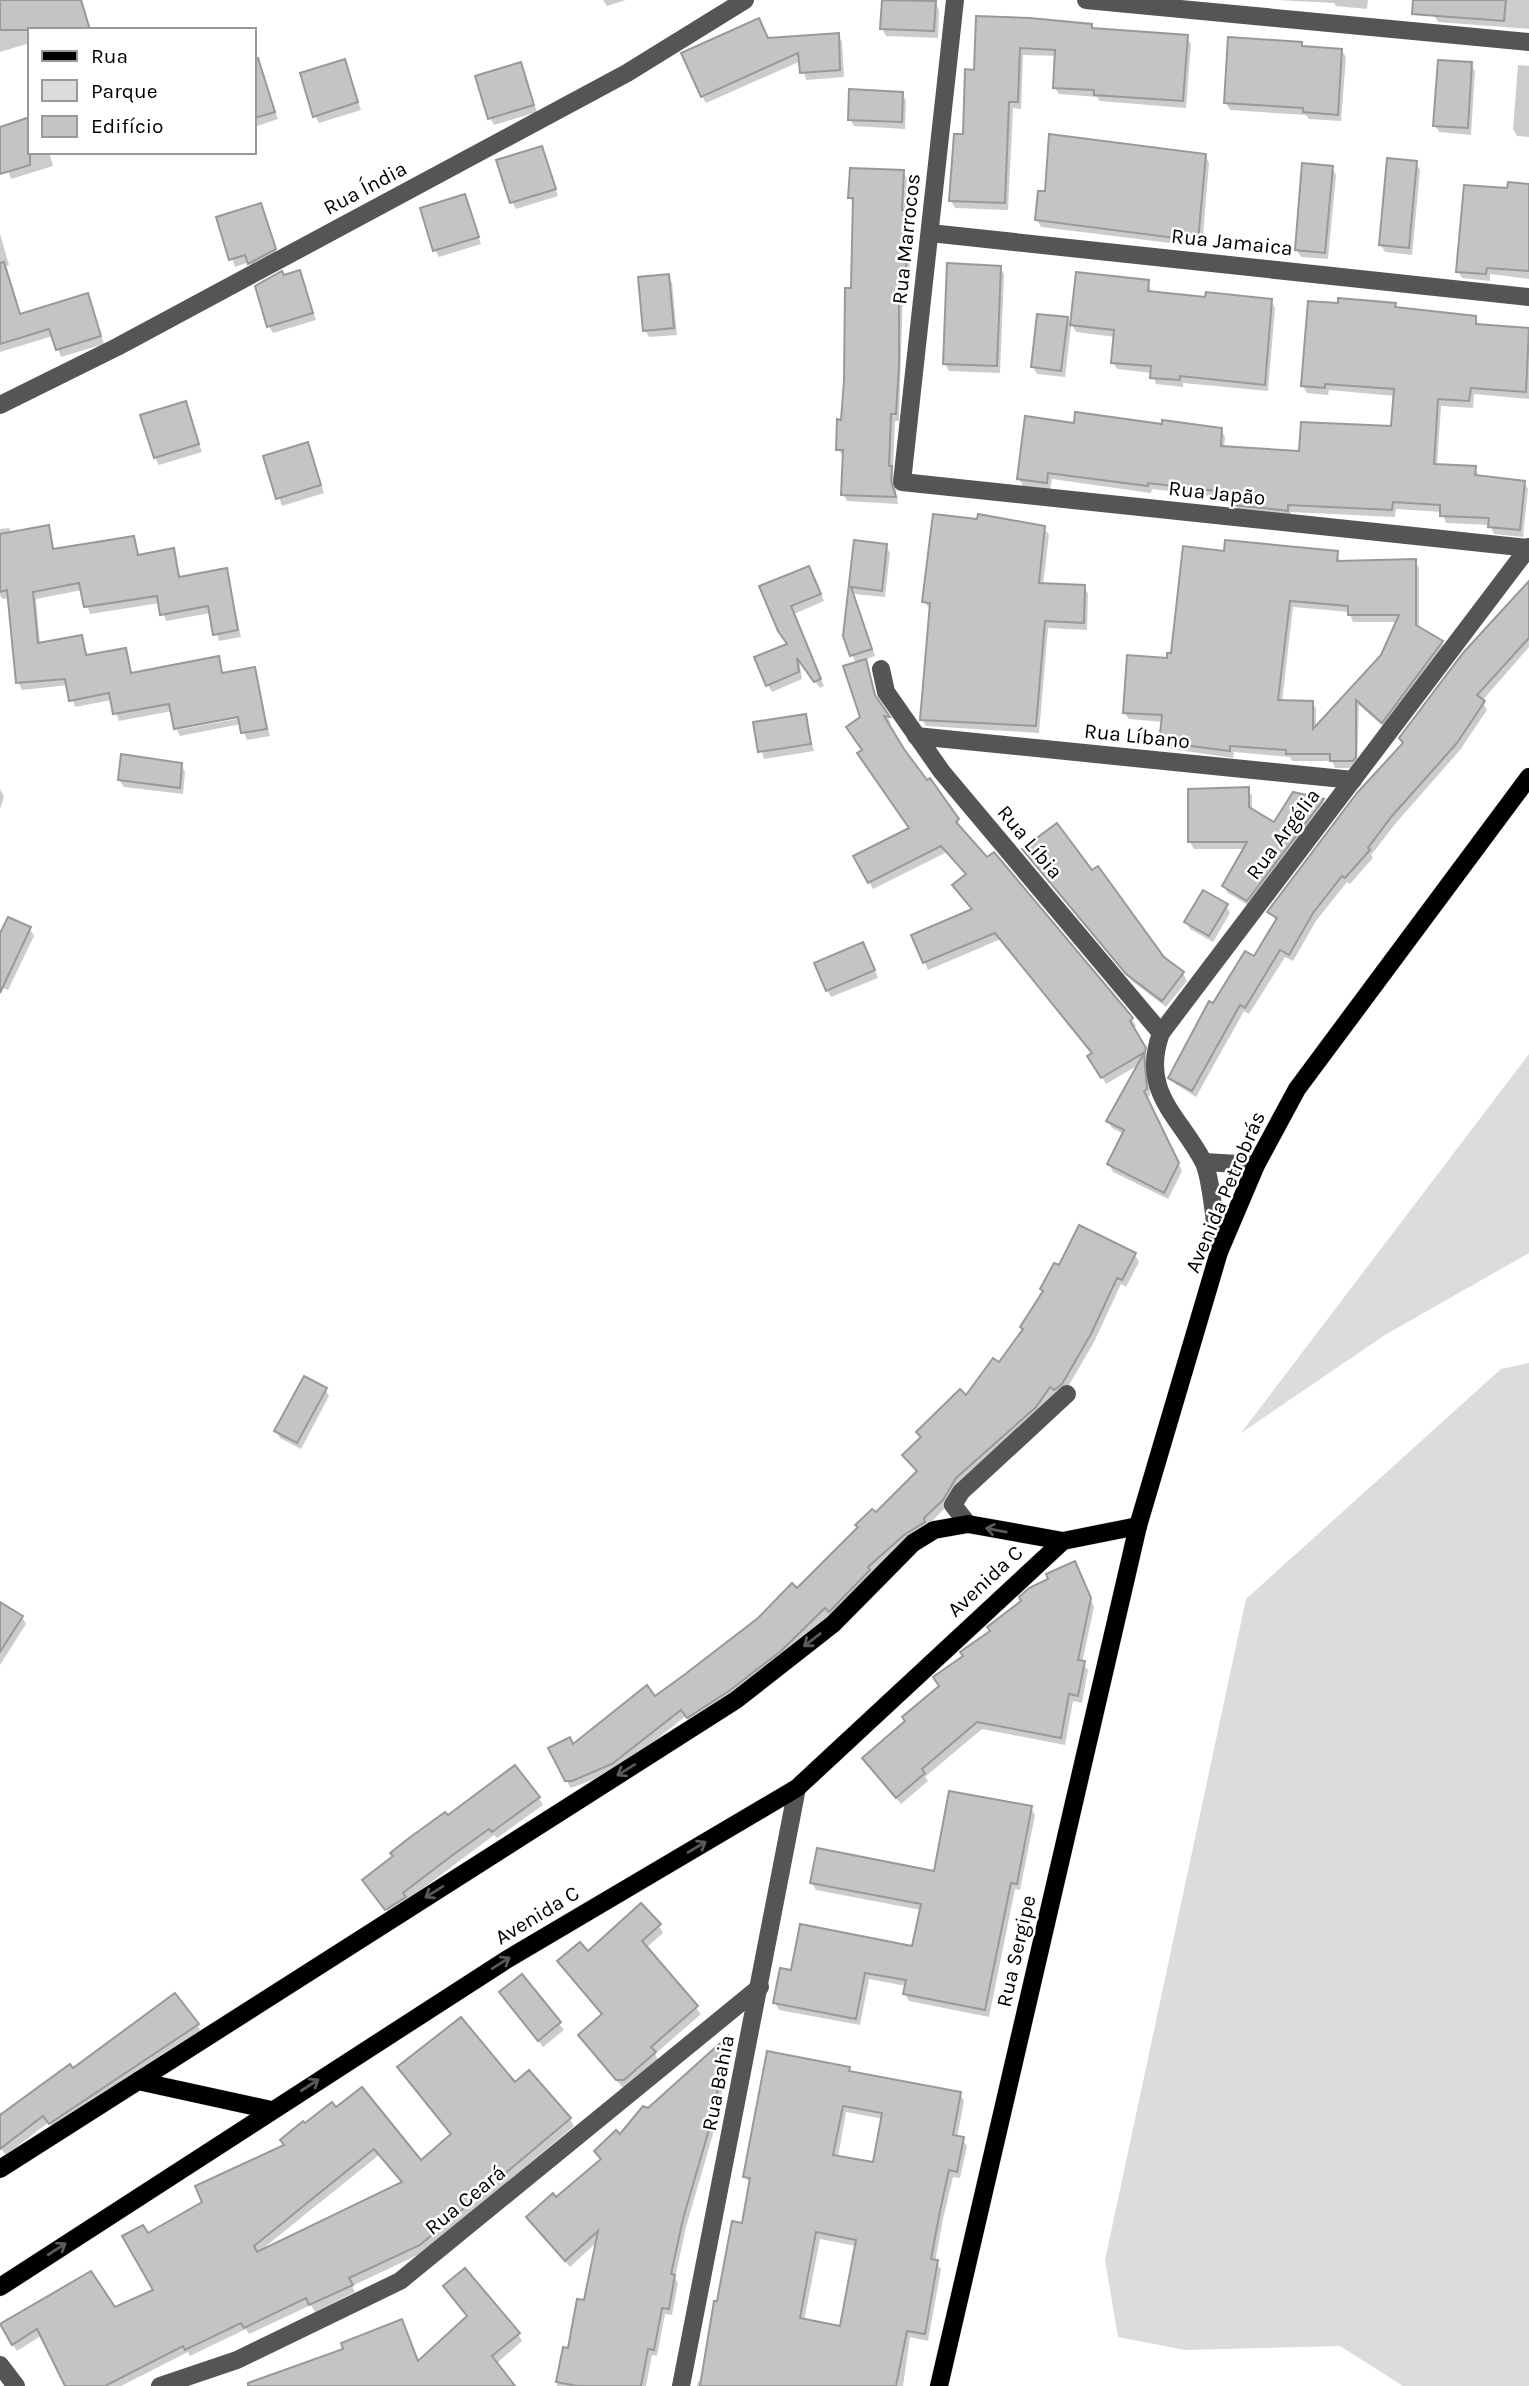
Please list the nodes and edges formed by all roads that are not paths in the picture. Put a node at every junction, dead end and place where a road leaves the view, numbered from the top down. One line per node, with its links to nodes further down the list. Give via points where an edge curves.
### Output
1 (745, 0): 7 (street, Rua Índia, via 627,73 129,341)
2 (955, 0): 5 (street, Rua Marrocos)
3 (1086, 0): 4 (street)
4 (1529, 42)
5 (930, 233): 6 (street, Rua Jamaica); 8 (street, Rua Marrocos)
6 (1529, 297)
7 (0, 405)
8 (902, 482): 9 (street, Rua Japão)
9 (1529, 547): 13 (street, Rua Argélia)
10 (881, 669): 11 (street, Rua Líbia, via 886,692)
11 (916, 736): 13 (street, Rua Líbano); 14 (street, Rua Líbia)
12 (1529, 777): 16 (main road, Avenida Petrobrás, via 1297,1089)
13 (1353, 780): 14 (street, Rua Argélia)
14 (1161, 1033): 15 (street, Rua Argélia, via 1153,1075 1166,1105)
15 (1204, 1162): 16 (street); 17 (street, Rua Argélia)
16 (1256, 1165): 17 (main road, Avenida Petrobrás)
17 (1219, 1252): 20 (main road, Avenida Petrobrás)
18 (1067, 1394): 19 (street, via 961,1492 953,1505)
19 (968, 1524): 21 (main road, Avenida C, one-way to 19); 24 (main road, Avenida C, one-way to 24, via 934,1530 913,1543 833,1624 736,1700)
20 (1138, 1526): 21 (main road, Avenida C); 32 (main road, Rua Sergipe)
21 (1063, 1541): 22 (main road, Avenida C)
22 (797, 1787): 23 (street, Rua Bahia); 25 (main road, Avenida C, one-way to 22, via 506,1960)
23 (760, 1987): 30 (street, Rua Ceará, via 400,2281 237,2360); 31 (street, Rua Bahia)
24 (138, 2081): 25 (main road); 26 (main road, Avenida C)
25 (271, 2110): 27 (main road, Avenida C, one-way to 25)
26 (0, 2169)
27 (0, 2287)
28 (0, 2365): 29 (street)
29 (16, 2386)
30 (160, 2386)
31 (681, 2386)
32 (939, 2386)

